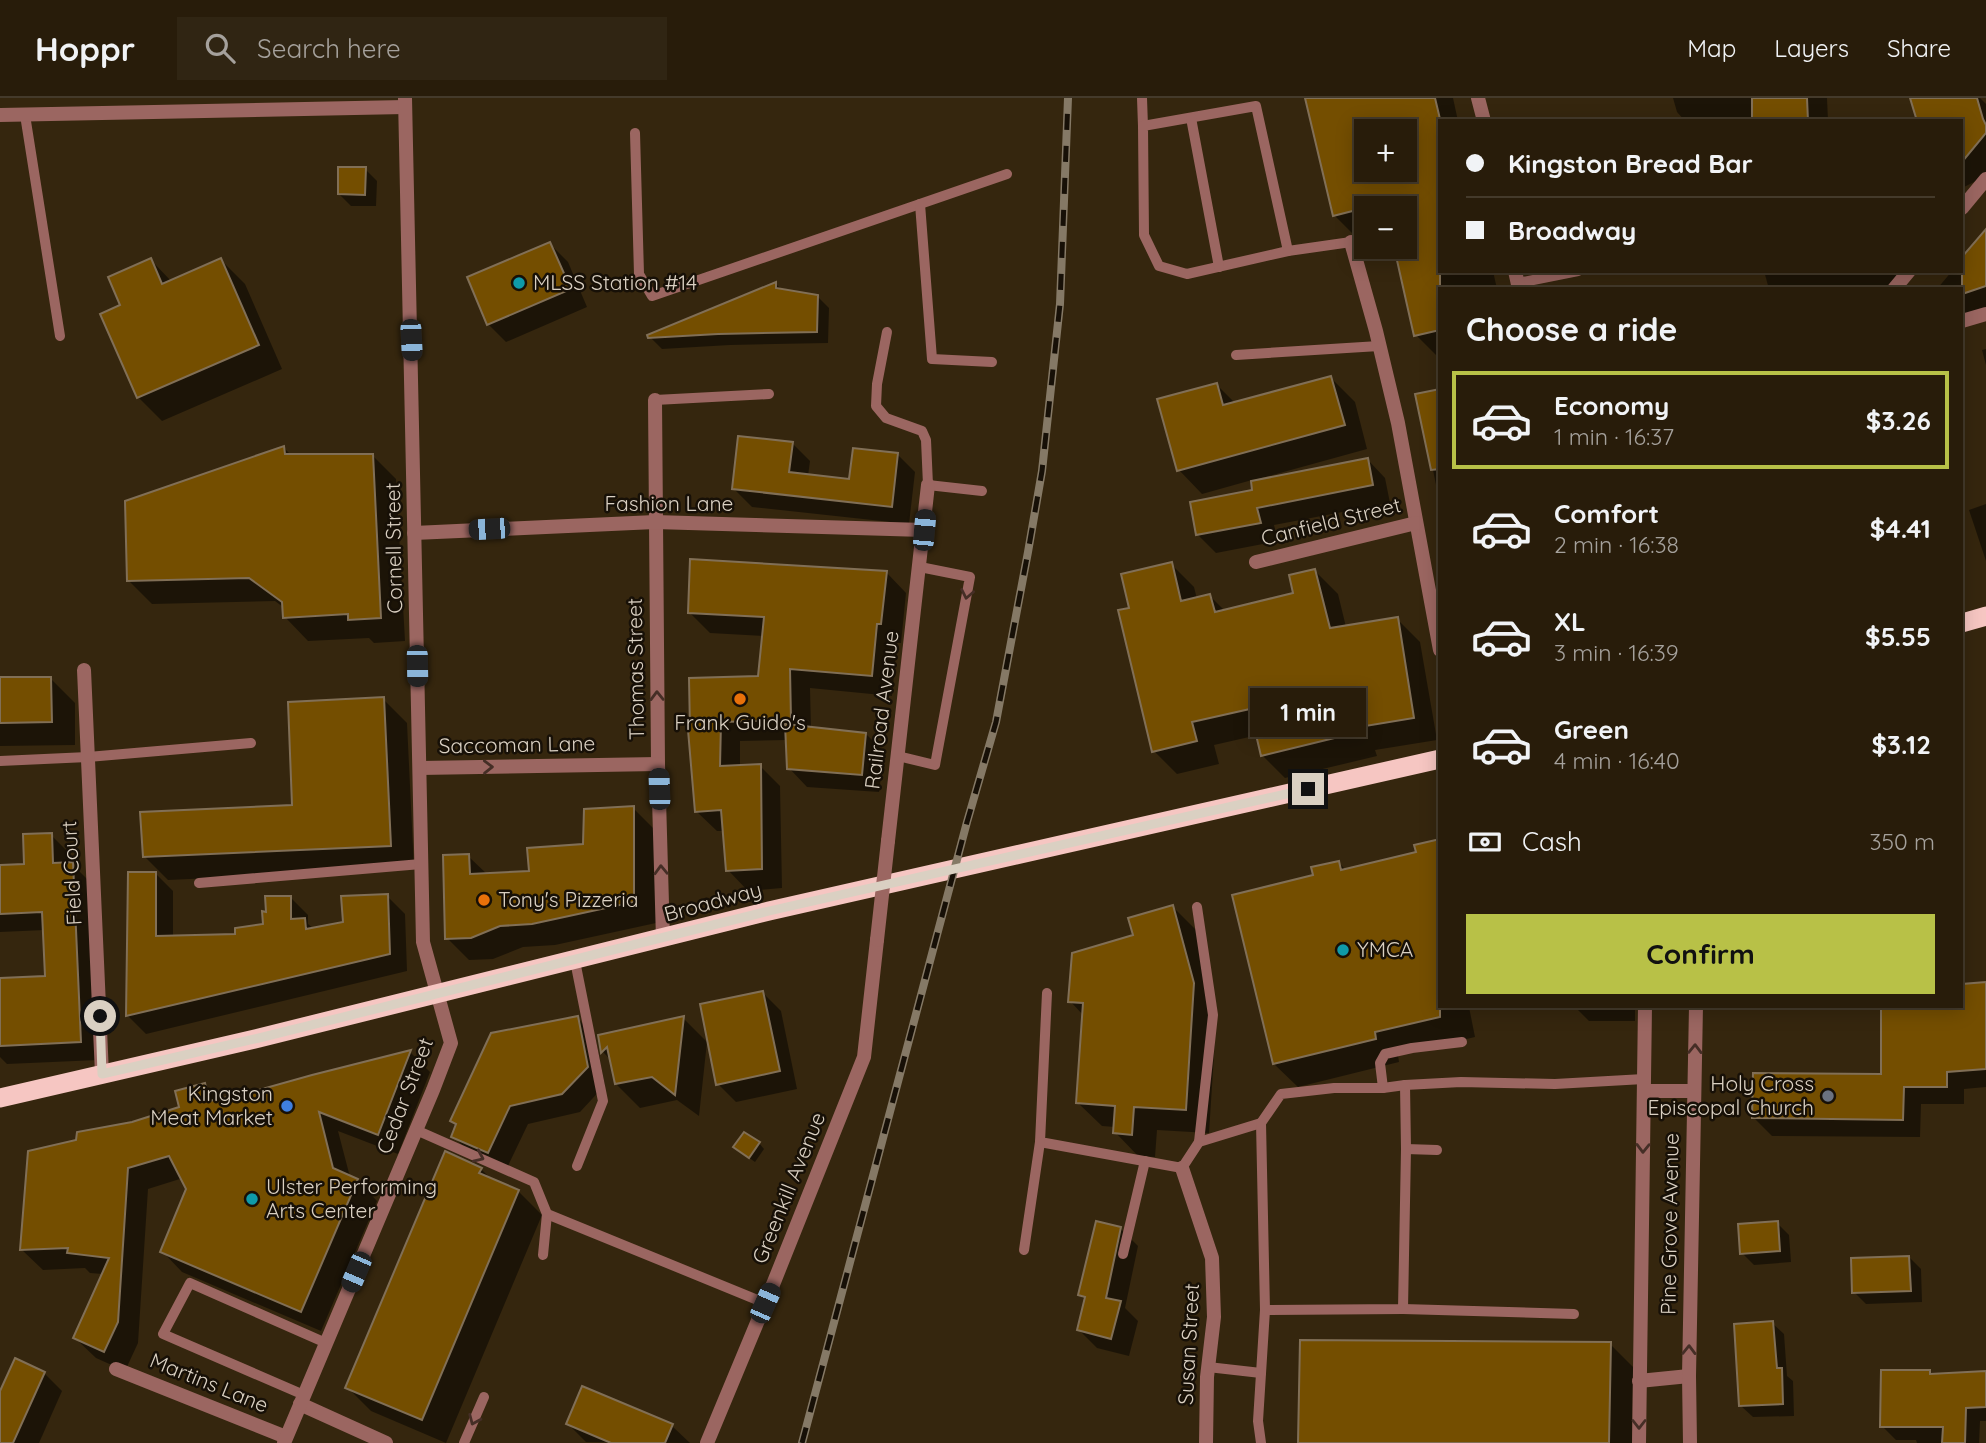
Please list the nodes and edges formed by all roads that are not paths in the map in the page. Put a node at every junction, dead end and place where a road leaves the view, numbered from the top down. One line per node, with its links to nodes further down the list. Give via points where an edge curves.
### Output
1 (85, 98): 6 (street)
2 (1142, 98): 11 (lane)
3 (1478, 98): 10 (street)
4 (405, 103): 5 (street); 38 (street, Cornell Street)
5 (303, 104): 6 (street)
6 (86, 114): 8 (street)
7 (0, 115): 8 (street)
8 (25, 115): 27 (lane)
9 (1191, 118): 11 (lane); 18 (lane, via 1256,106); 19 (lane)
10 (1483, 119)
11 (1143, 126): 19 (lane, via 1144,235 1159,266 1187,274)
12 (635, 133): 15 (lane, via 639,274 652,296)
13 (1007, 174): 15 (lane)
14 (1986, 179): 16 (street)
15 (920, 204): 30 (lane, via 932,359)
16 (1963, 207)
17 (1351, 242): 18 (lane); 28 (street)
18 (1287, 251): 19 (lane)
19 (1219, 267)
20 (1566, 273): 22 (lane)
21 (1907, 273): 23 (street)
22 (1517, 281)
23 (1896, 287)
24 (1986, 314): 25 (street)
25 (1963, 321)
26 (887, 332): 33 (lane, via 876,407 887,418 922,431)
27 (60, 336)
28 (1380, 346): 29 (lane); 36 (street)
29 (1236, 355)
30 (992, 362)
31 (769, 394): 32 (lane)
32 (655, 400): 35 (street, Thomas Street)
33 (928, 485): 34 (lane); 37 (street, Railroad Avenue)
34 (982, 491)
35 (655, 522): 37 (street, Fashion Lane); 38 (street, Fashion Lane); 50 (street, Thomas Street, one-way to 35)
36 (1416, 523): 39 (street, Canfield Street); 43 (street)
37 (924, 530): 40 (street, Railroad Avenue)
38 (414, 533): 51 (street, Cornell Street)
39 (1256, 562)
40 (920, 567): 46 (street, Railroad Avenue); 46 (lane, one-way to 46, via 970,577 934,765)
41 (1986, 616): 42 (highway)
42 (1963, 623)
43 (1438, 639)
44 (84, 670): 47 (street, Field Court)
45 (251, 743): 47 (lane)
46 (898, 756): 56 (street, Railroad Avenue, bridge)
47 (88, 757): 49 (lane); 63 (street, Field Court)
48 (1438, 759): 55 (highway, Broadway)
49 (0, 761)
50 (658, 764): 51 (street, Saccoman Lane, one-way to 50); 55 (street, Thomas Street, one-way to 50)
51 (419, 768): 52 (street, Cornell Street)
52 (421, 864): 53 (lane); 59 (street, Cornell Street, via 423,942)
53 (198, 883)
54 (1197, 907): 72 (lane, via 1213,1015)
55 (663, 939): 57 (highway, Broadway)
56 (877, 940): 82 (street, Greenkill Avenue, via 864,1057)
57 (576, 961): 59 (highway, Broadway); 76 (lane, via 603,1101)
58 (1047, 993): 71 (lane)
59 (436, 995): 63 (highway, Broadway); 70 (street, Cedar Street, via 451,1044)
60 (1645, 1008): 65 (street, Pine Grove Avenue)
61 (1696, 1008): 67 (street, Pine Grove Avenue, one-way to 61)
62 (1462, 1042): 66 (lane, via 1385,1055 1380,1063)
63 (102, 1074): 68 (highway, Broadway)
64 (1405, 1085): 65 (lane); 66 (lane); 73 (lane)
65 (1644, 1085): 67 (street); 91 (street, Pine Grove Avenue, one-way to 91)
66 (1383, 1088): 69 (lane, via 1281,1094)
67 (1694, 1091): 90 (street, Pine Grove Avenue, one-way to 67)
68 (0, 1098)
69 (1261, 1123): 72 (lane); 84 (lane)
70 (416, 1130): 78 (lane, one-way to 78, via 534,1182); 86 (street, Cedar Street)
71 (1040, 1142): 75 (lane); 79 (lane)
72 (1199, 1142): 77 (lane)
73 (1406, 1149): 74 (lane); 83 (lane)
74 (1437, 1150)
75 (1145, 1161): 77 (lane); 80 (lane)
76 (577, 1166)
77 (1182, 1168): 87 (street, Susan Street, via 1212,1258 1214,1317)
78 (547, 1214): 81 (lane); 82 (lane)
79 (1024, 1250)
80 (1123, 1254)
81 (543, 1255)
82 (765, 1303): 97 (street, Greenkill Avenue)
83 (1403, 1309): 84 (lane); 85 (lane)
84 (1265, 1310): 89 (lane)
85 (1574, 1314)
86 (326, 1343): 93 (street, Cedar Street); 93 (lane, via 190,1283 163,1334)
87 (1208, 1367): 89 (lane); 98 (street, Susan Street)
88 (116, 1369): 94 (street, Martins Lane)
89 (1261, 1373): 99 (lane)
90 (1689, 1376): 91 (street); 101 (street, Pine Grove Avenue)
91 (1639, 1381): 100 (street, Pine Grove Avenue, one-way to 100)
92 (484, 1397): 96 (lane, one-way to 96)
93 (302, 1399): 94 (street, Cedar Street); 95 (street)
94 (285, 1440)
95 (386, 1443)
96 (464, 1443)
97 (707, 1443)
98 (1206, 1443)
99 (1261, 1443)
100 (1639, 1443)
101 (1690, 1443)

